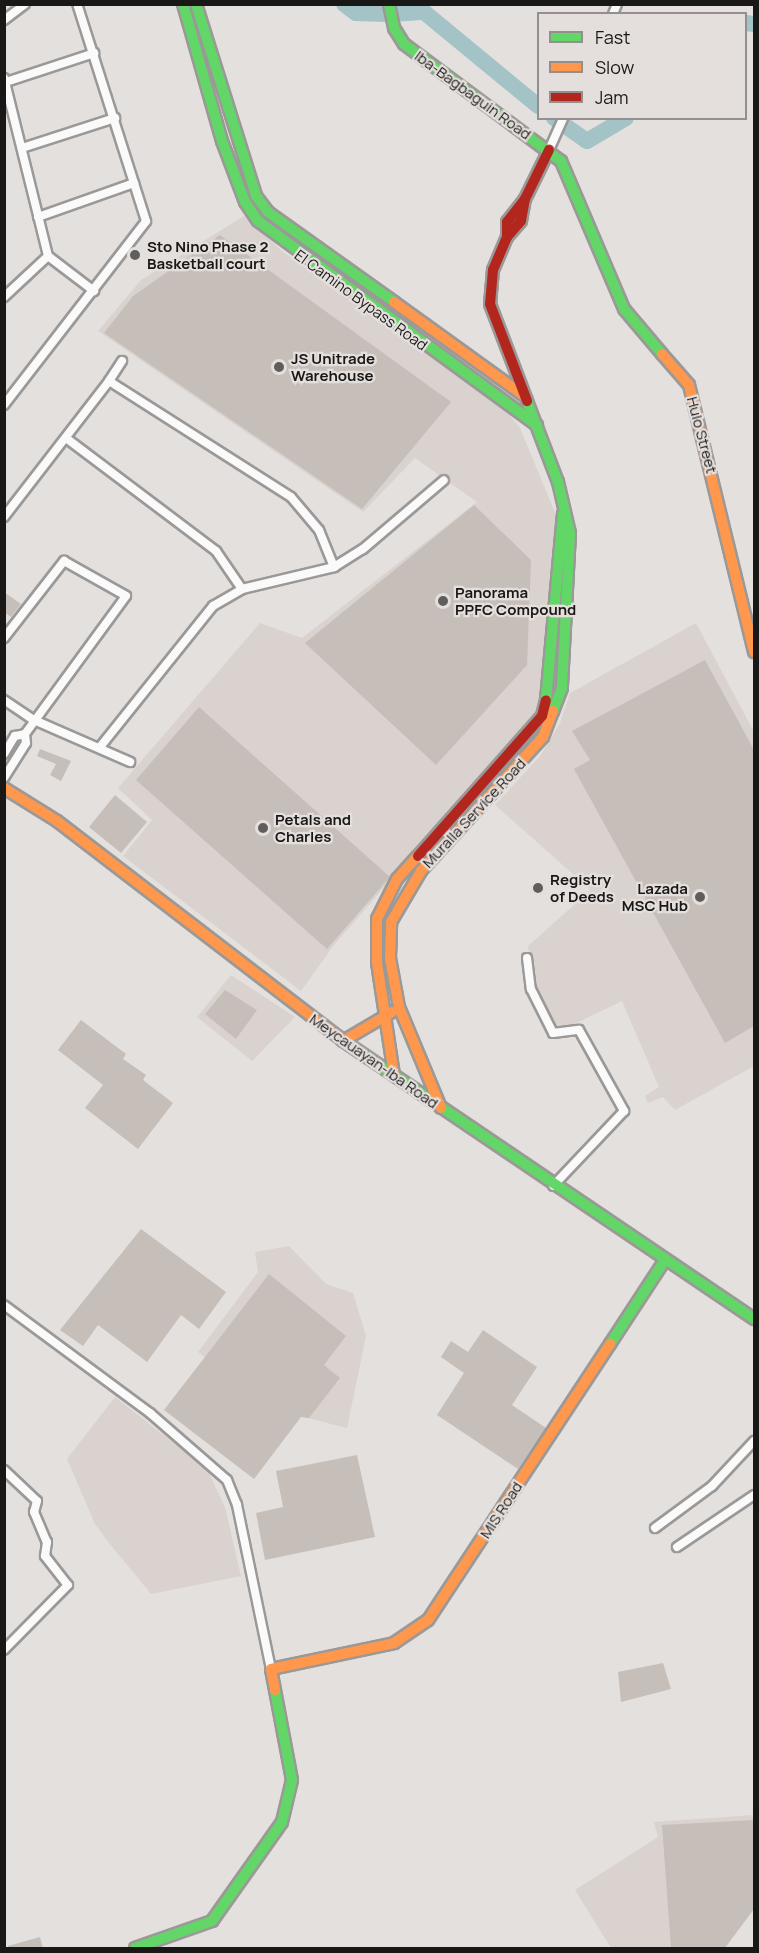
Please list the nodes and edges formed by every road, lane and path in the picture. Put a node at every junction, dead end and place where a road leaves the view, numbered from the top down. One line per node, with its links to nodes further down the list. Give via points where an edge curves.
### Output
1 (25, 4): 6 (street)
2 (77, 4): 7 (street)
3 (183, 4): 16 (street, El Camino Bypass Road, via 222,141 245,202)
4 (196, 4): 14 (street, El Camino Bypass Road, via 237,145 256,196)
5 (389, 4): 12 (street, Iba-Bagbaguin Road, via 394,28 404,44)
6 (4, 20)
7 (94, 53): 8 (street); 9 (street)
8 (5, 80): 11 (street)
9 (114, 118): 11 (street); 13 (street)
10 (562, 120): 12 (street)
11 (22, 148): 15 (street)
12 (549, 150): 23 (street, Muralla Service Road, via 525,199 507,222 507,237 489,288 495,324); 38 (street, Hulo Street, via 574,184 624,309 689,386)
13 (134, 183): 15 (street); 20 (street, via 146,222)
14 (268, 212): 16 (street); 18 (street, El Camino Bypass Road)
15 (39, 217): 17 (street)
16 (258, 221): 19 (street, El Camino Bypass Road)
17 (48, 256): 20 (street); 21 (street)
18 (345, 271): 19 (street); 24 (street, El Camino Bypass Road)
19 (337, 282): 26 (street, El Camino Bypass Road)
20 (94, 291): 29 (street)
21 (4, 297)
22 (122, 361): 27 (street)
23 (510, 361): 25 (street); 28 (street, Muralla Service Road)
24 (475, 362): 25 (street, El Camino Bypass Road); 26 (street)
25 (490, 372): 28 (street, El Camino Bypass Road)
26 (466, 375): 30 (street, El Camino Bypass Road)
27 (109, 381): 31 (street); 35 (street, via 291,497 319,530)
28 (523, 395): 30 (street, Muralla Service Road)
29 (4, 405)
30 (537, 425): 33 (street, Muralla Service Road)
31 (66, 438): 34 (street); 36 (street, via 216,551)
32 (444, 480): 35 (street, via 363,549)
33 (564, 511): 49 (street, Muralla Service Road, via 570,533 560,703 543,737 421,871 395,909 389,936); 50 (street, Muralla Service Road, via 547,702 533,728 397,879 381,904 375,935)
34 (4, 518)
35 (334, 567): 36 (street)
36 (242, 589): 42 (street, via 213,606)
37 (4, 638): 40 (street, via 64,561 126,596)
38 (754, 652)
39 (4, 700): 40 (street)
40 (34, 720): 41 (street); 42 (street)
41 (25, 734): 43 (street, via 15,736); 44 (street, via 26,743)
42 (100, 747): 45 (street)
43 (4, 755): 44 (street)
44 (14, 762): 46 (street)
45 (130, 762)
46 (4, 778)
47 (4, 788): 51 (street, Meycauayan-Iba Road, via 57,821)
48 (527, 958): 54 (street, via 531,989 554,1033 579,1030 624,1111)
49 (399, 1007): 50 (street); 53 (street, Muralla Service Road)
50 (386, 1016): 51 (street); 52 (street, Muralla Service Road)
51 (343, 1041): 52 (street, Meycauayan-Iba Road)
52 (394, 1075): 53 (street, Meycauayan-Iba Road)
53 (441, 1108): 54 (street, Meycauayan-Iba Road)
54 (553, 1185): 55 (street, Meycauayan-Iba Road)
55 (665, 1260): 57 (street, Meycauayan-Iba Road); 64 (street, MIS Road, via 428,1620 394,1643)
56 (4, 1305): 64 (street, via 150,1413 227,1480 237,1505)
57 (754, 1319)
58 (754, 1441): 61 (street, via 712,1486)
59 (4, 1470): 63 (street, via 37,1501 34,1512 47,1542 45,1556 68,1585)
60 (754, 1495): 62 (street)
61 (655, 1528)
62 (677, 1547)
63 (4, 1650)
64 (271, 1669): 65 (street, via 292,1780 282,1822 212,1921)
65 (135, 1948)

